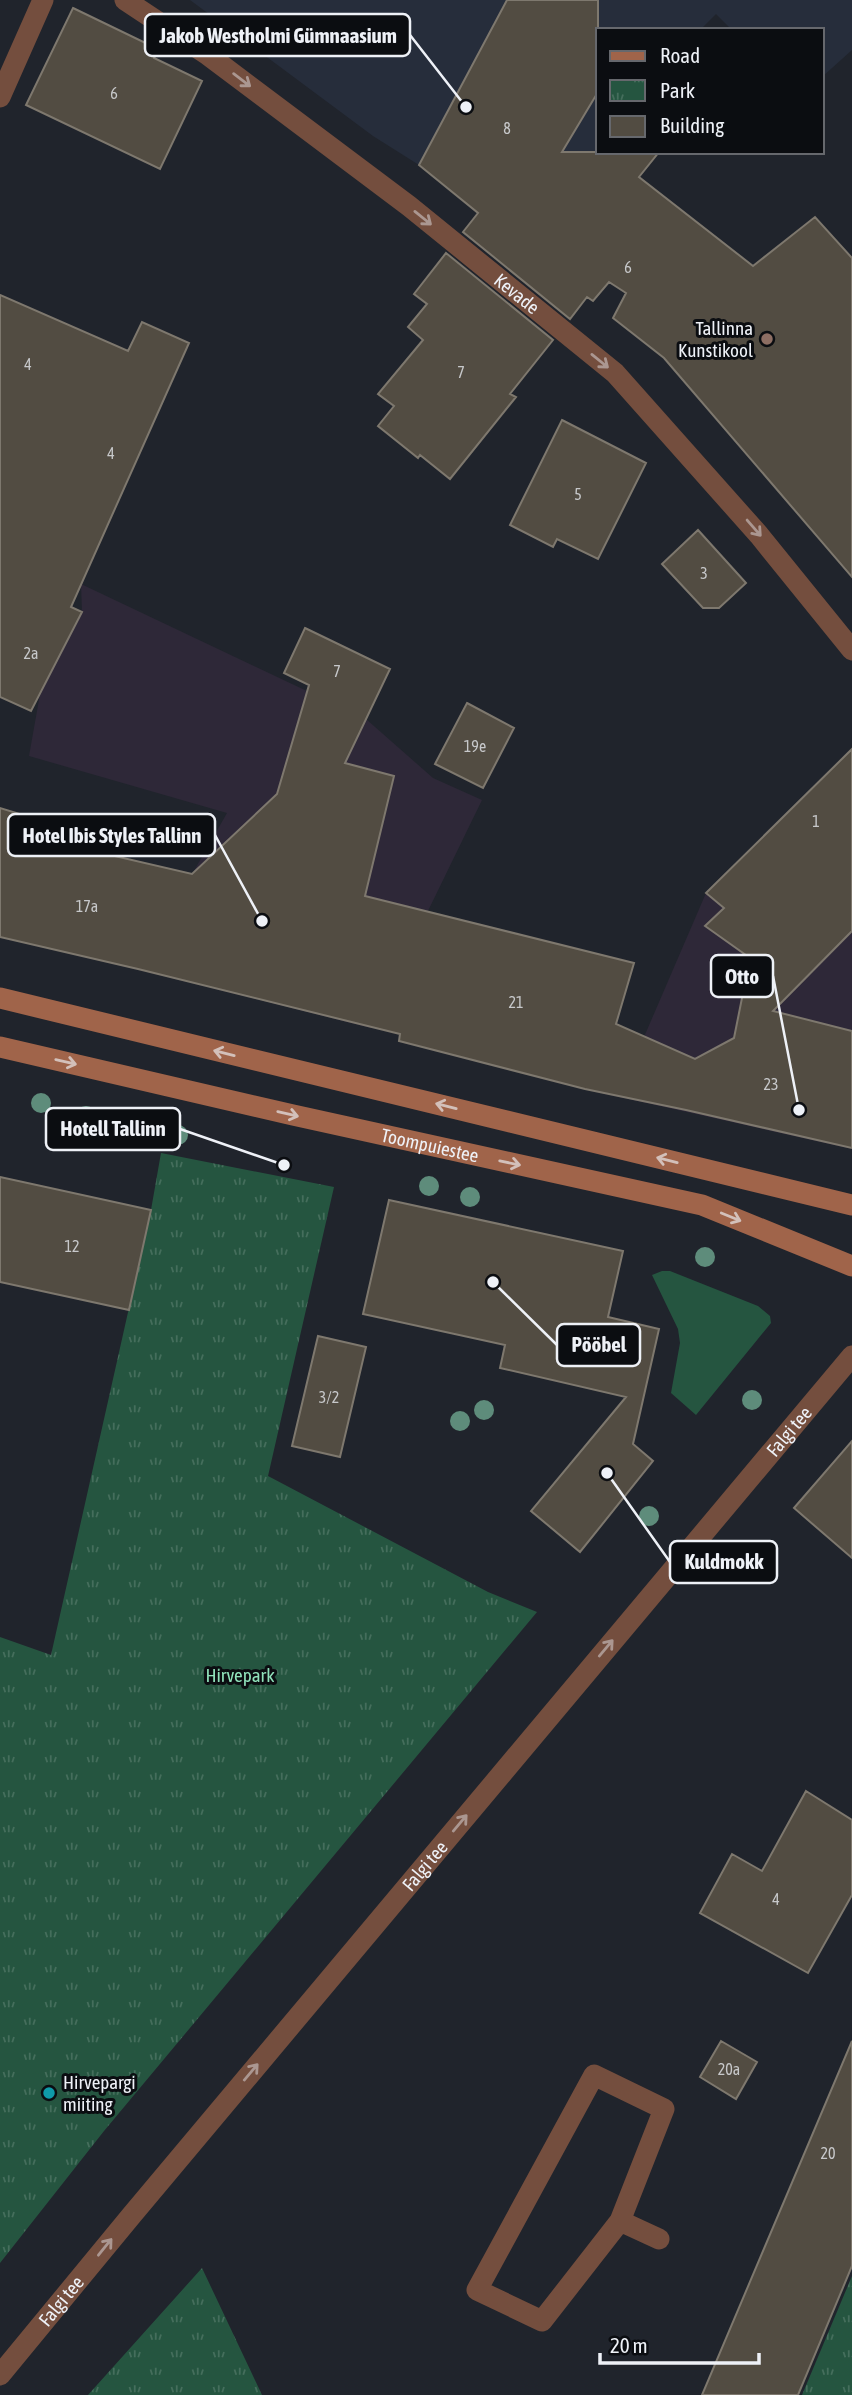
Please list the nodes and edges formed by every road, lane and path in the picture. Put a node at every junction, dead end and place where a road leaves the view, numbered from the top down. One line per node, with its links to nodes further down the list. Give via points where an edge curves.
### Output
1 (43, 0): 3 (street)
2 (125, 0): 4 (street, Kevade, one-way to 4, via 208,55 409,206 615,373 760,535)
3 (0, 97)
4 (852, 650)
5 (0, 998): 7 (main road, Toompuiestee, one-way to 5)
6 (0, 1047): 8 (main road, Toompuiestee, one-way to 8, via 702,1205)
7 (852, 1205)
8 (852, 1266)
9 (852, 1356): 12 (street, Falgi tee, one-way to 9)
10 (620, 2221): 10 (street, via 664,2109 594,2075 477,2290 542,2321); 11 (street)
11 (659, 2239)
12 (0, 2375)

